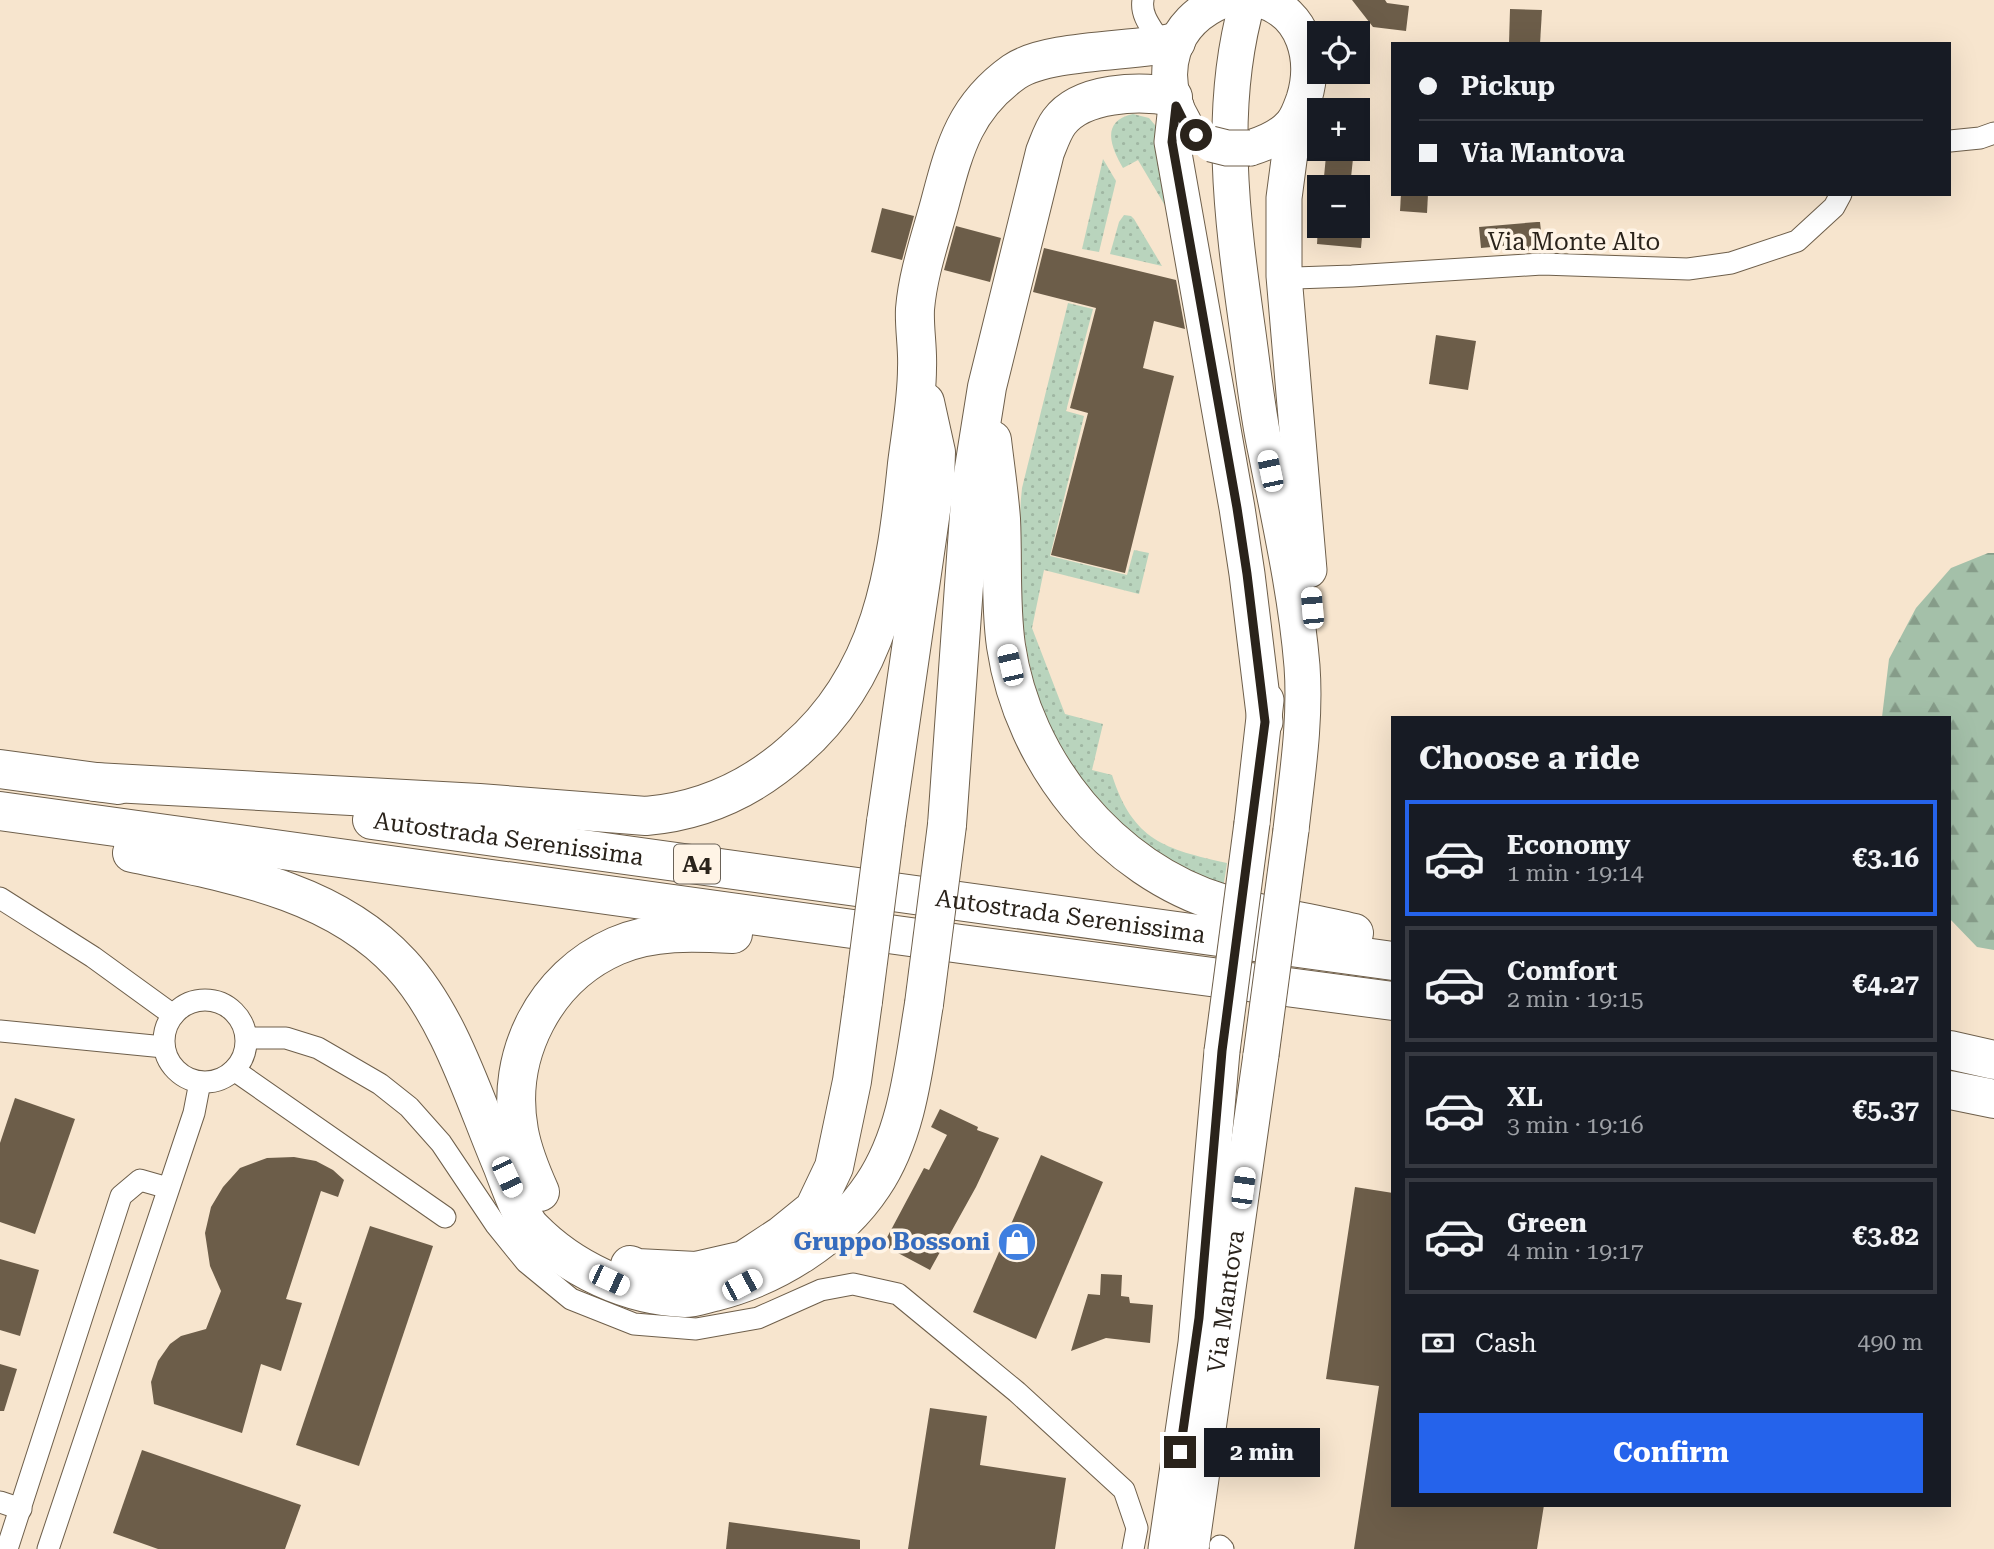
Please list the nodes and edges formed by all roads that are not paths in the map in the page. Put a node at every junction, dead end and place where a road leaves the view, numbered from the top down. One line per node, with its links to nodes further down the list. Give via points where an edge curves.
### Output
1 (1143, 0): 6 (street, via 1144,17)
2 (1310, 0): 5 (highway)
3 (1259, 1): 7 (highway, via 1292,20); 17 (highway, via 1237,50 1229,135 1234,235)
4 (1211, 4): 6 (highway)
5 (1309, 21)
6 (1169, 44): 9 (highway); 15 (highway, via 1032,63 999,84 972,115 953,152 923,265 915,308)
7 (1307, 45)
8 (1307, 84): 10 (highway)
9 (1174, 102): 10 (highway, bridge, via 1196,135 1227,148 1250,148 1279,136); 16 (highway, via 1156,93 1101,98 1069,111 1058,122 1045,152); 19 (highway, via 1172,142 1237,508)
10 (1294, 122): 14 (highway, via 1284,198)
11 (1994, 133): 12 (street)
12 (1951, 141)
13 (1840, 196): 14 (street, Via Monte Alto, via 1797,241 1731,263 1688,269 1542,264)
14 (1284, 276): 18 (highway, via 1312,608)
15 (917, 369): 21 (highway, via 902,515 874,637 858,674 833,711 808,739 755,781 702,806 646,816); 26 (highway, bridge, via 933,435 936,472 886,822 863,1000 852,1081 834,1167 814,1209 773,1241 744,1260 696,1271 637,1268 586,1245 546,1206 518,1130 518,1066 527,1037 545,1005 585,963 617,945 686,932)
16 (986, 387): 23 (highway, bridge, via 971,487 947,825 911,1087 873,1185 842,1221 806,1252 742,1285 687,1298 626,1288 573,1263 530,1227 445,1030 426,997 401,964 369,935 331,911 281,888 223,872); 25 (highway, via 1000,517 1006,646 1031,736 1052,770 1080,808 1116,844 1186,890 1224,904)
17 (1265, 448): 18 (highway, via 1295,608); 19 (highway, via 1271,628)
18 (1303, 709): 43 (highway, Via Mantova, bridge, via 1292,830 1261,1055)
19 (1265, 722): 47 (highway, Via Mantova, bridge, via 1222,1051 1196,1343)
20 (0, 769): 21 (highway, Autostrada Serenissima / A4)
21 (95, 782): 27 (highway, Autostrada Serenissima / A4)
22 (0, 811): 26 (highway, Autostrada Serenissima / A4)
23 (0, 824)
24 (0, 898): 29 (street)
25 (1391, 943)
26 (961, 944): 28 (highway, Autostrada Serenissima / A4)
27 (1391, 961)
28 (1391, 1001)
29 (173, 1015): 31 (street, via 197,1000 218,1002 236,1012); 32 (street)
30 (0, 1031): 32 (street)
31 (247, 1038): 35 (street, via 246,1050); 46 (street, via 286,1038 318,1048 380,1084 409,1107 441,1143 526,1262 571,1299 634,1324 709,1327 758,1318 821,1290 853,1284 898,1294 1017,1392 1124,1490 1137,1528)
32 (164, 1047): 36 (street, via 176,1070)
33 (1951, 1050): 34 (highway)
34 (1994, 1059)
35 (234, 1070): 36 (street, via 224,1078); 40 (street)
36 (200, 1082): 39 (street)
37 (1951, 1090): 38 (highway)
38 (1994, 1099)
39 (169, 1188): 42 (street, via 140,1180 121,1196); 45 (street)
40 (445, 1217)
41 (0, 1502): 42 (street)
42 (21, 1509): 44 (street)
43 (1214, 1548)
44 (7, 1549)
45 (48, 1549)
46 (1133, 1549)
47 (1166, 1549)

